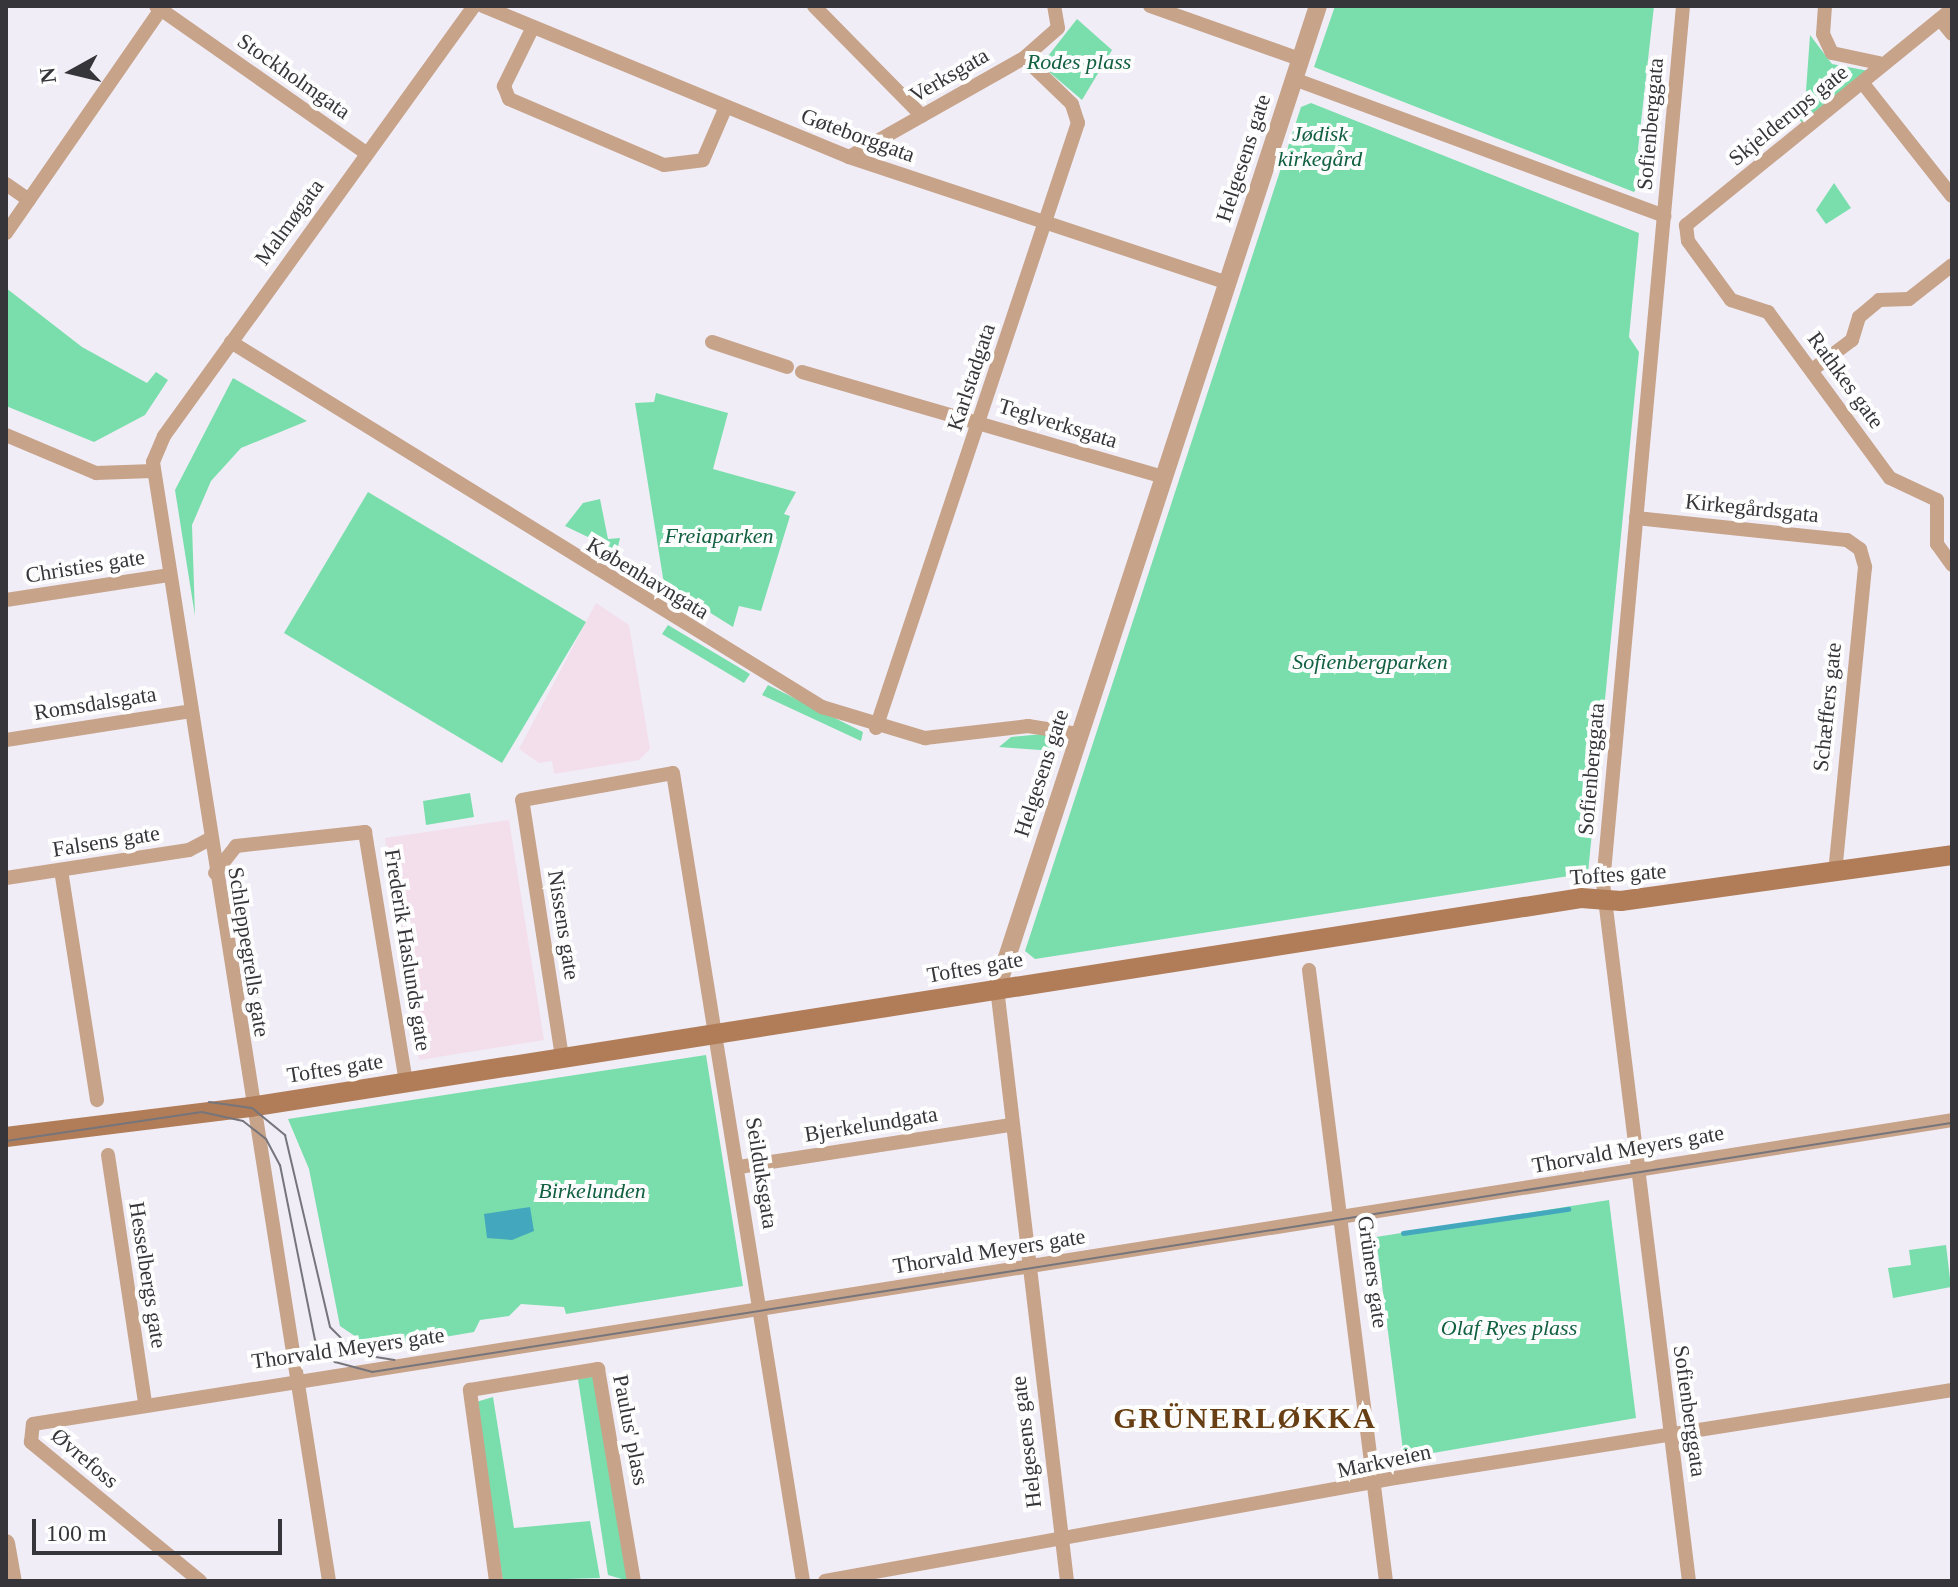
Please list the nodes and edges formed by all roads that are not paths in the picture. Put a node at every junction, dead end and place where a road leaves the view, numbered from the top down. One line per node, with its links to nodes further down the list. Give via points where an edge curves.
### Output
1 (474, 6): 20 (street, Malmøgata)
2 (483, 6): 11 (street, Gøteborggata)
3 (814, 6): 19 (street)
4 (1054, 6): 13 (street, Verksgata, via 1062,20)
5 (1150, 6): 14 (street)
6 (1318, 6): 14 (street, Helgesens gate)
7 (1683, 6): 25 (street, Sofienberggata)
8 (1825, 6): 15 (street, via 1823,34 1832,53)
9 (160, 7): 20 (street, Stockholmgata); 24 (street)
10 (1946, 14): 12 (street); 15 (street, Skjelderups gate)
11 (532, 29): 18 (street, Gøteborggata); 18 (street, via 504,86 509,99 664,165 703,160)
12 (1952, 34)
13 (1024, 58): 19 (street, Verksgata); 26 (street, Karlstadgata, via 1078,112)
14 (1300, 59): 16 (street, Helgesens gate)
15 (1879, 63): 17 (street, Skjelderups gate)
16 (1294, 79): 25 (street); 30 (street, Helgesens gate)
17 (1865, 86): 23 (street); 27 (street, Skjelderups gate)
18 (725, 109): 21 (street, Gøteborggata)
19 (922, 116): 21 (street, Verksgata)
20 (366, 153): 31 (street, Malmøgata)
21 (849, 157): 26 (street, Gøteborggata)
22 (6, 184): 24 (street)
23 (1952, 196)
24 (29, 200): 28 (street)
25 (1664, 216): 41 (street, Sofienberggata)
26 (1045, 222): 30 (street, Gøteborggata); 36 (street, Karlstadgata)
27 (1686, 225): 34 (street, Rathkes gate, via 1688,241 1731,300 1768,312)
28 (6, 233)
29 (1952, 265): 34 (street, via 1909,299 1879,300 1859,317 1852,340)
30 (1227, 283): 39 (street, Helgesens gate)
31 (231, 342): 38 (street, Malmøgata, via 159,444); 47 (street, Københavngata, via 666,617 822,707)
32 (712, 342): 33 (street)
33 (787, 367)
34 (1812, 370): 40 (street, Rathkes gate, via 1890,478)
35 (802, 372): 36 (street, Teglverksgata)
36 (980, 422): 39 (street, Teglverksgata); 47 (street, Karlstadgata)
37 (6, 435): 38 (street, via 96,473)
38 (153, 471): 44 (street, Schleppegrells gate)
39 (1163, 477): 48 (street, Helgesens gate)
40 (1947, 505): 43 (street, Rathkes gate, via 1937,544)
41 (1636, 518): 42 (street, Kirkegårdsgata, via 1847,540); 57 (street, Sofienberggata)
42 (1860, 549): 54 (street, Schæffers gate, via 1865,567)
43 (1952, 565)
44 (170, 575): 45 (street, Christies gate); 46 (street, Schleppegrells gate)
45 (6, 600)
46 (191, 711): 49 (street, Romsdalsgata); 51 (street, Schleppegrells gate)
47 (876, 728): 48 (street, Københavngata, via 925,738 1028,726)
48 (1079, 734): 59 (street, Helgesens gate)
49 (6, 740)
50 (522, 800): 60 (street, Seilduksgata, via 673,773); 61 (street, Nissens gate)
51 (210, 839): 53 (street, Falsens gate, via 189,850); 55 (street, Schleppegrells gate)
52 (1952, 855): 54 (main road, Toftes gate)
53 (61, 870): 56 (street, Falsens gate); 63 (street)
54 (1835, 871): 57 (main road, Toftes gate)
55 (215, 873): 62 (street, Frederik Haslunds gate, via 236,846 359,829 368,841); 64 (street, Schleppegrells gate)
56 (6, 878)
57 (1603, 900): 59 (main road, Toftes gate); 70 (street, Sofienberggata)
58 (1309, 970): 71 (street, Grüners gate)
59 (997, 988): 60 (main road, Toftes gate); 66 (street, Helgesens gate)
60 (717, 1033): 61 (main road, Toftes gate); 69 (street, Seilduksgata)
61 (562, 1057): 62 (main road, Toftes gate)
62 (406, 1082): 64 (main road, Toftes gate)
63 (97, 1100)
64 (250, 1107): 67 (main road, Toftes gate); 74 (street, Schleppegrells gate)
65 (1952, 1120): 70 (street, Thorvald Meyers gate)
66 (1011, 1125): 69 (street, Bjerkelundgata); 72 (street, Helgesens gate)
67 (6, 1137)
68 (108, 1155): 76 (street, Hesselbergs gate)
69 (739, 1167): 73 (street, Seilduksgata)
70 (1636, 1169): 71 (street, Thorvald Meyers gate); 78 (street, Sofienberggata)
71 (1344, 1218): 72 (street, Thorvald Meyers gate); 79 (street, Grüners gate)
72 (1028, 1267): 73 (street, Thorvald Meyers gate); 80 (street, Helgesens gate)
73 (763, 1308): 74 (street, Thorvald Meyers gate); 87 (street, Seilduksgata)
74 (295, 1379): 76 (street, Thorvald Meyers gate); 84 (street, Schleppegrells gate)
75 (1952, 1390): 78 (street, Markveien)
76 (145, 1402): 77 (street, Thorvald Meyers gate)
77 (33, 1424): 83 (street, Øvrefoss, via 31,1442)
78 (1670, 1433): 79 (street, Markveien); 91 (street, Sofienberggata)
79 (1375, 1484): 80 (street, Markveien); 90 (street, Grüners gate)
80 (1062, 1540): 88 (street, Markveien); 89 (street, Helgesens gate)
81 (6, 1543): 82 (street)
82 (13, 1581)
83 (200, 1581)
84 (329, 1581)
85 (496, 1581): 86 (street, Paulus' plass, via 470,1390 598,1369)
86 (634, 1581)
87 (803, 1581)
88 (825, 1581)
89 (1067, 1581)
90 (1386, 1581)
91 (1689, 1581)

